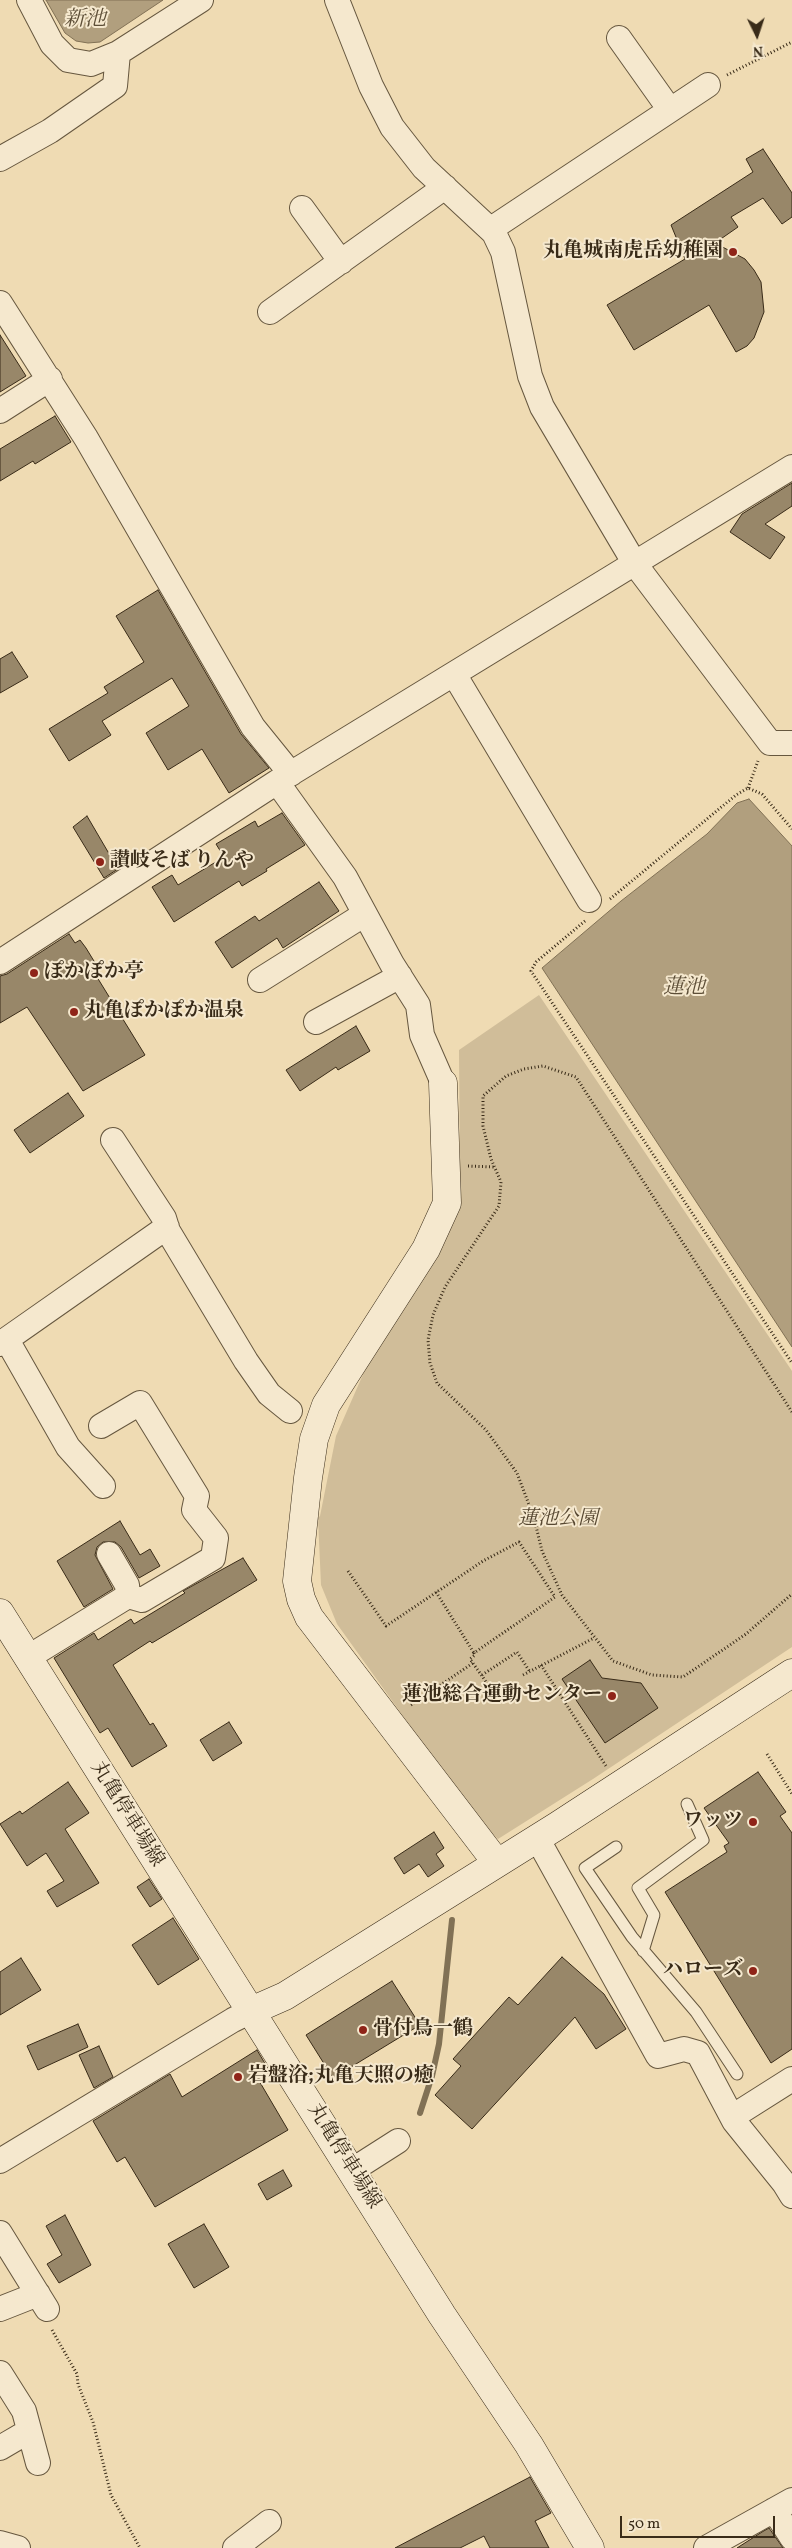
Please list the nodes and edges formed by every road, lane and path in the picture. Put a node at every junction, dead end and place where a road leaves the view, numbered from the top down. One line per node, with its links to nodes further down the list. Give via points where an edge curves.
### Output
1 (29, 0): 6 (street, via 52,44 68,60 91,64)
2 (201, 0): 6 (street)
3 (337, 0): 10 (street, via 392,127 424,168)
4 (619, 38): 8 (street)
5 (792, 42): 7 (path)
6 (118, 53): 9 (street, via 115,86 50,131)
7 (708, 84): 8 (street)
8 (670, 110): 12 (street)
9 (0, 159)
10 (445, 187): 12 (street); 13 (street)
11 (302, 208): 13 (street)
12 (491, 229): 19 (street, via 503,252 530,376 542,407)
13 (341, 262): 15 (street)
14 (0, 303): 16 (street)
15 (270, 312)
16 (50, 378): 17 (street); 22 (street)
17 (0, 410)
18 (792, 467): 19 (street)
19 (635, 564): 20 (street); 21 (street)
20 (454, 674): 22 (street); 25 (street)
21 (781, 743): 23 (path, via 761,753)
22 (284, 778): 26 (street); 27 (street)
23 (748, 788): 24 (path, via 762,794); 25 (path)
24 (792, 829)
25 (593, 908): 35 (path, via 531,970)
26 (365, 914): 28 (street); 29 (street, via 292,972)
27 (0, 962)
28 (400, 976): 30 (street); 31 (street, via 418,1005 422,1036)
29 (260, 980)
30 (316, 1022)
31 (443, 1083): 63 (street, via 447,1202 426,1249 326,1405 314,1439 297,1581 309,1617)
32 (113, 1140): 33 (street)
33 (167, 1227): 34 (street); 36 (street, via 246,1361 269,1394)
34 (3, 1342): 39 (street, via 68,1447)
35 (792, 1363)
36 (290, 1411)
37 (792, 1412): 46 (path, via 576,1077 543,1066 524,1069 506,1076 483,1096 483,1126 500,1182 499,1206 444,1287 428,1340 430,1363 437,1383 486,1430 516,1472 534,1518 542,1551 562,1595)
38 (101, 1426): 44 (street, via 140,1403 198,1496 194,1510 216,1538 213,1558 142,1600)
39 (103, 1486)
40 (110, 1554): 44 (street, via 127,1585)
41 (348, 1571): 42 (path, via 386,1626)
42 (436, 1592): 47 (path); 47 (path, via 519,1542 555,1597)
43 (792, 1594): 46 (path, via 746,1634 683,1677 652,1676 613,1660)
44 (128, 1596): 48 (street)
45 (0, 1613): 48 (street, 丸亀停車場線)
46 (594, 1638): 50 (path)
47 (474, 1653): 49 (path, via 470,1659)
48 (27, 1658): 65 (street, 丸亀停車場線)
49 (473, 1663): 53 (path); 56 (path)
50 (541, 1665): 51 (path); 58 (path)
51 (530, 1672): 53 (path, via 517,1652); 54 (path)
52 (792, 1673): 61 (street)
53 (482, 1675): 55 (path)
54 (523, 1676)
55 (489, 1686)
56 (411, 1705)
57 (767, 1754): 59 (path)
58 (611, 1773)
59 (792, 1794)
60 (687, 1804): 64 (lane, via 703,1840 638,1888 654,1915)
61 (537, 1838): 63 (street); 68 (street, via 658,2056 684,2048 698,2053)
62 (616, 1848): 64 (lane, via 586,1868)
63 (498, 1863): 65 (street, via 285,1996)
64 (643, 1950): 66 (lane, via 696,2012)
65 (251, 2011): 70 (street); 71 (street, 丸亀停車場線)
66 (738, 2074)
67 (792, 2079): 68 (street)
68 (732, 2117): 72 (street)
69 (398, 2141): 71 (street)
70 (0, 2161)
71 (351, 2170): 87 (street, 丸亀停車場線, via 529,2445)
72 (792, 2196)
73 (0, 2234): 74 (street)
74 (42, 2301): 75 (street); 86 (path, via 43,2314 77,2374 111,2495)
75 (0, 2309)
76 (0, 2372): 77 (street, via 24,2411)
77 (29, 2431): 78 (street); 79 (street)
78 (0, 2448)
79 (38, 2463)
80 (783, 2505): 82 (street); 88 (street)
81 (270, 2522): 84 (street)
82 (792, 2538)
83 (0, 2542): 85 (street)
84 (228, 2545)
85 (18, 2548)
86 (140, 2548)
87 (590, 2548)
88 (706, 2548)

